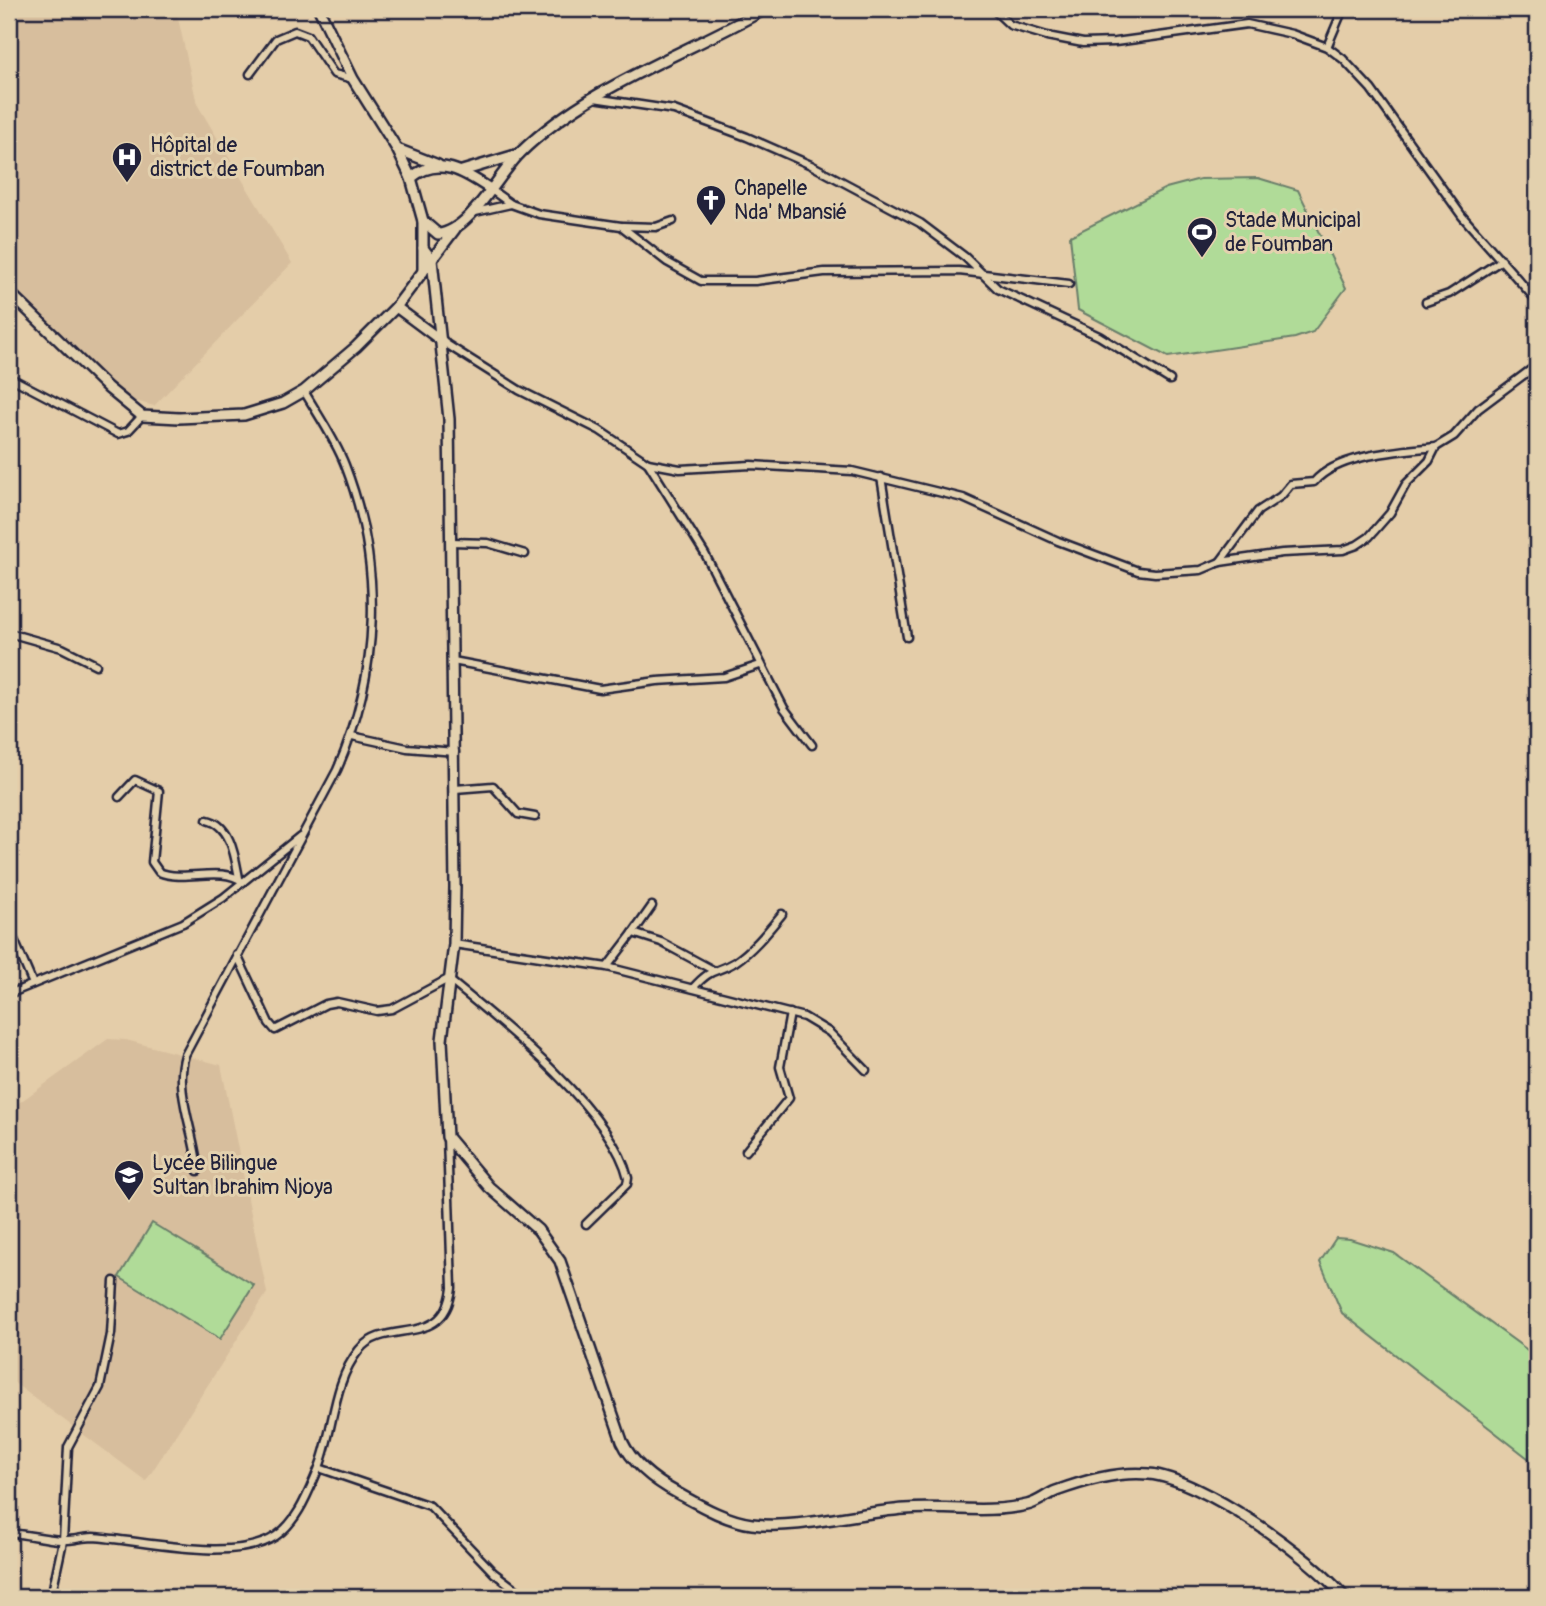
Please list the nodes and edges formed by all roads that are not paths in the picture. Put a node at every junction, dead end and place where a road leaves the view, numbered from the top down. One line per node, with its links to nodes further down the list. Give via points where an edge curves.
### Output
1 (319, 9): 7 (street)
2 (765, 9): 8 (street)
3 (993, 9): 5 (street, via 1010,24 1083,43 1247,24)
4 (1343, 9): 5 (street)
5 (1327, 47): 23 (street, via 1371,89 1462,216)
6 (250, 74): 7 (street, via 276,39 295,31 308,36 334,74)
7 (353, 79): 9 (street)
8 (594, 98): 10 (street); 25 (street, via 674,110 811,165 920,223)
9 (397, 149): 11 (street); 13 (street)
10 (519, 154): 12 (street); 14 (street)
11 (440, 166): 12 (street); 13 (street)
12 (462, 170): 14 (street)
13 (411, 178): 17 (street)
14 (490, 189): 15 (street); 16 (street)
15 (511, 204): 16 (street); 19 (street, via 551,216)
16 (471, 213): 20 (street)
17 (423, 221): 20 (street, via 438,234); 21 (street)
18 (673, 221): 19 (street, via 656,228)
19 (621, 226): 25 (street, via 687,275 719,283 824,272)
20 (455, 229): 22 (street)
21 (423, 248): 22 (street); 24 (street)
22 (432, 260): 24 (street); 31 (street)
23 (1502, 260): 28 (street); 29 (street, via 1459,288)
24 (423, 272): 30 (street)
25 (979, 273): 26 (street); 34 (street, via 998,289 1108,341)
26 (1069, 284)
27 (9, 292): 36 (street)
28 (1537, 301)
29 (1426, 302)
30 (396, 307): 31 (street); 35 (street)
31 (443, 342): 38 (street, via 519,390 599,429); 40 (street)
32 (1537, 365): 37 (street)
33 (9, 377): 36 (street, via 118,434 128,431)
34 (1170, 380)
35 (303, 391): 36 (street, via 274,407 244,415); 48 (street, via 345,464 370,572 370,663)
36 (142, 416)
37 (1436, 447): 42 (street, via 1371,456 1324,470 1314,482 1291,484 1258,511); 42 (street, via 1406,484 1391,513 1357,545)
38 (648, 463): 39 (street, via 680,469 751,465 833,468); 47 (street, via 705,554)
39 (881, 477): 42 (street, via 963,498 1138,571 1201,570); 44 (street)
40 (452, 542): 41 (street, via 488,543); 45 (street)
41 (525, 554)
42 (1220, 562)
43 (9, 633): 46 (street, via 62,648)
44 (907, 637)
45 (453, 661): 47 (street, via 600,689 724,677); 50 (street)
46 (96, 665)
47 (760, 665): 49 (street)
48 (352, 736): 50 (street); 55 (street)
49 (811, 746)
50 (455, 752): 51 (street)
51 (455, 789): 53 (street, via 497,787 517,814); 61 (street)
52 (119, 797): 56 (street, via 135,780 159,791 152,862 159,872)
53 (534, 817)
54 (207, 820): 56 (street, via 218,822 224,830)
55 (303, 833): 56 (street); 62 (street)
56 (241, 880): 66 (street, via 183,923)
57 (652, 906): 60 (street)
58 (782, 914): 64 (street, via 733,963)
59 (9, 928): 66 (street)
60 (633, 933): 63 (street); 64 (street, via 661,942)
61 (454, 944): 63 (street); 65 (street)
62 (237, 955): 65 (street, via 275,1030 337,1002 377,1011 392,1009); 73 (street, via 180,1070)
63 (607, 967): 67 (street)
64 (711, 969): 67 (street)
65 (448, 979): 71 (street, via 442,1040); 74 (street, via 588,1107 607,1132 628,1178)
66 (33, 984): 68 (street)
67 (693, 988): 69 (street)
68 (9, 994)
69 (790, 1013): 70 (street, via 819,1024); 72 (street, via 780,1067 789,1098)
70 (866, 1070)
71 (447, 1137): 76 (street, via 452,1288 448,1308 434,1323 361,1347 343,1379); 81 (street, via 557,1255 631,1458 653,1478 696,1503 734,1520 771,1525 904,1509 1015,1507 1082,1484 1127,1474 1153,1474 1212,1499 1270,1532 1322,1573)
72 (746, 1151)
73 (198, 1171)
74 (586, 1224)
75 (114, 1280): 78 (street, via 111,1334 100,1387 68,1447)
76 (319, 1468): 78 (street, via 289,1526 248,1547 220,1549 90,1537); 80 (street, via 430,1506 494,1573)
77 (9, 1533): 78 (street)
78 (63, 1541): 79 (street)
79 (51, 1597)
80 (526, 1597)
81 (1344, 1597)

